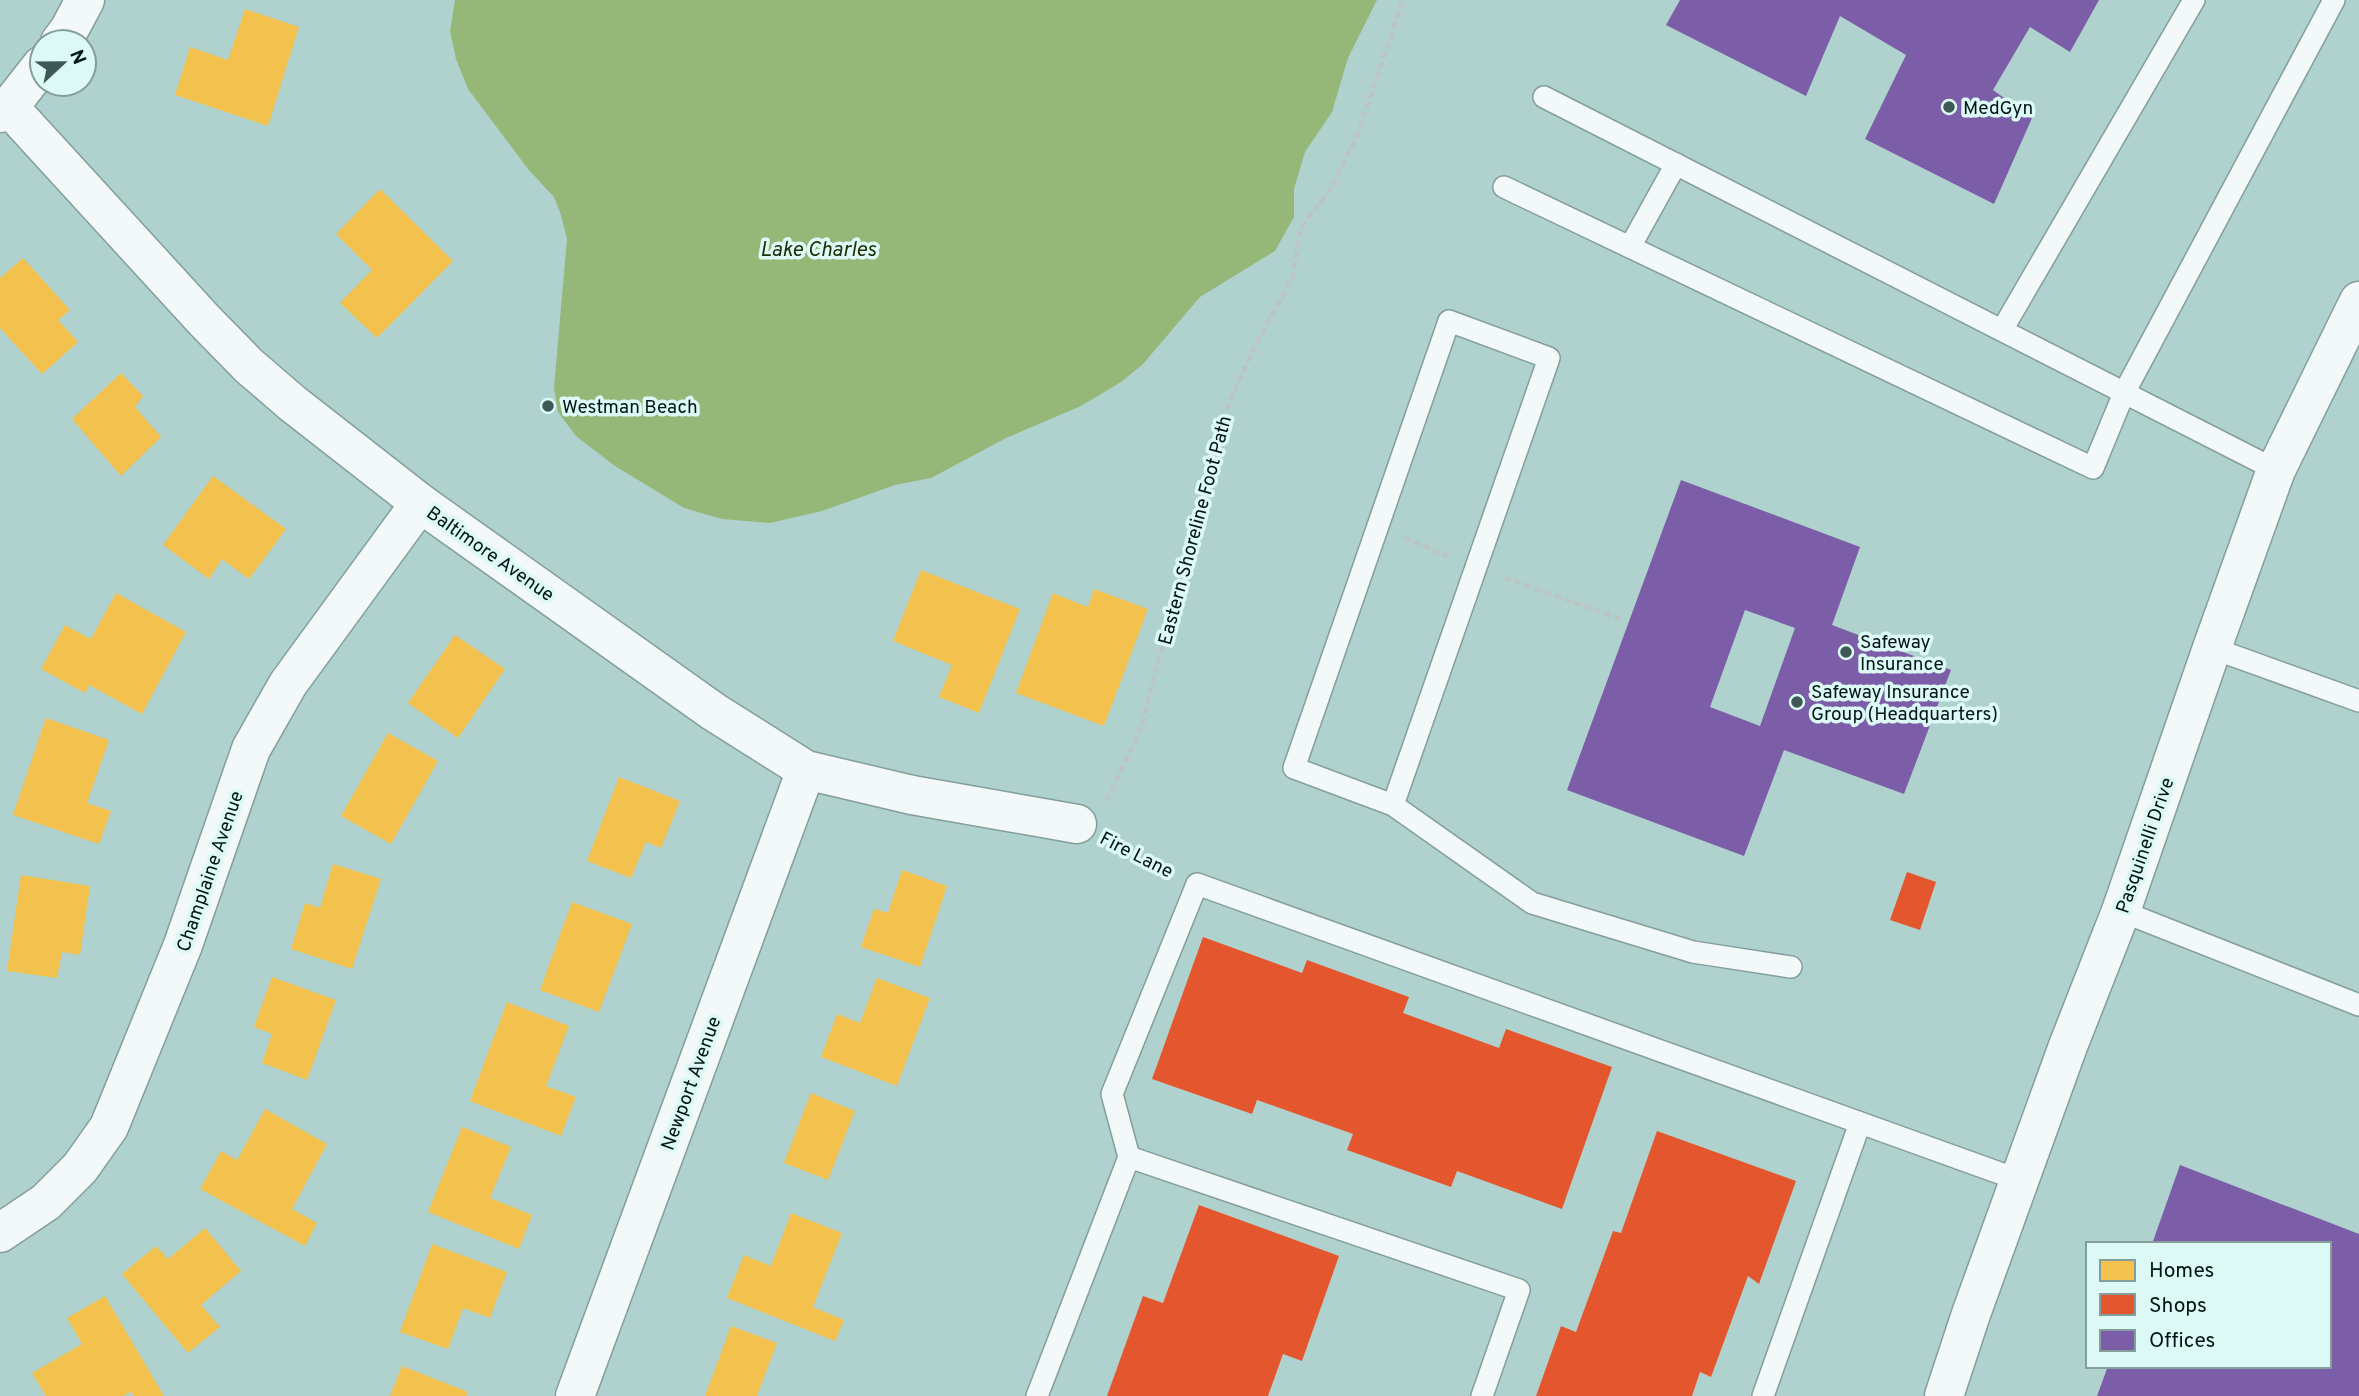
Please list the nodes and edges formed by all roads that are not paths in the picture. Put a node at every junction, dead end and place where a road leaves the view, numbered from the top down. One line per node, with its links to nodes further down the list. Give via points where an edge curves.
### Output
1 (85, 0): 4 (street)
2 (2194, 0): 12 (lane)
3 (2334, 0): 13 (lane)
4 (70, 28)
5 (28, 82): 7 (street)
6 (1544, 97): 8 (lane)
7 (4, 110): 15 (street, Baltimore Avenue, via 249,366)
8 (1676, 164): 10 (lane); 12 (lane)
9 (1504, 187): 10 (lane)
10 (1630, 247): 13 (lane, via 2093,468)
11 (2359, 301): 14 (street, Pasquinelli Drive)
12 (2002, 330): 13 (lane)
13 (2124, 393): 14 (lane)
14 (2276, 470): 16 (street, Pasquinelli Drive)
15 (420, 503): 18 (street, Baltimore Avenue, via 714,712); 27 (street, Champlaine Avenue, via 288,684 251,749 183,945 109,1127 80,1168 46,1202)
16 (2212, 648): 17 (lane); 21 (street, Pasquinelli Drive)
17 (2359, 701)
18 (806, 770): 20 (street, Baltimore Avenue, via 912,795); 28 (street, Newport Avenue)
19 (1393, 805): 19 (lane, via 1294,768 1450,321 1549,358); 22 (lane, via 1532,903 1693,953)
20 (1077, 824)
21 (2121, 911): 23 (lane); 26 (street, Pasquinelli Drive)
22 (1791, 967)
23 (2359, 1005)
24 (1860, 1123): 25 (lane, via 1197,884 1112,1094); 26 (lane); 31 (lane)
25 (1129, 1157): 29 (lane); 30 (lane, via 1519,1290)
26 (2019, 1180): 32 (street, Pasquinelli Drive)
27 (0, 1233)
28 (575, 1396)
29 (1037, 1396)
30 (1482, 1396)
31 (1763, 1396)
32 (1944, 1396)

